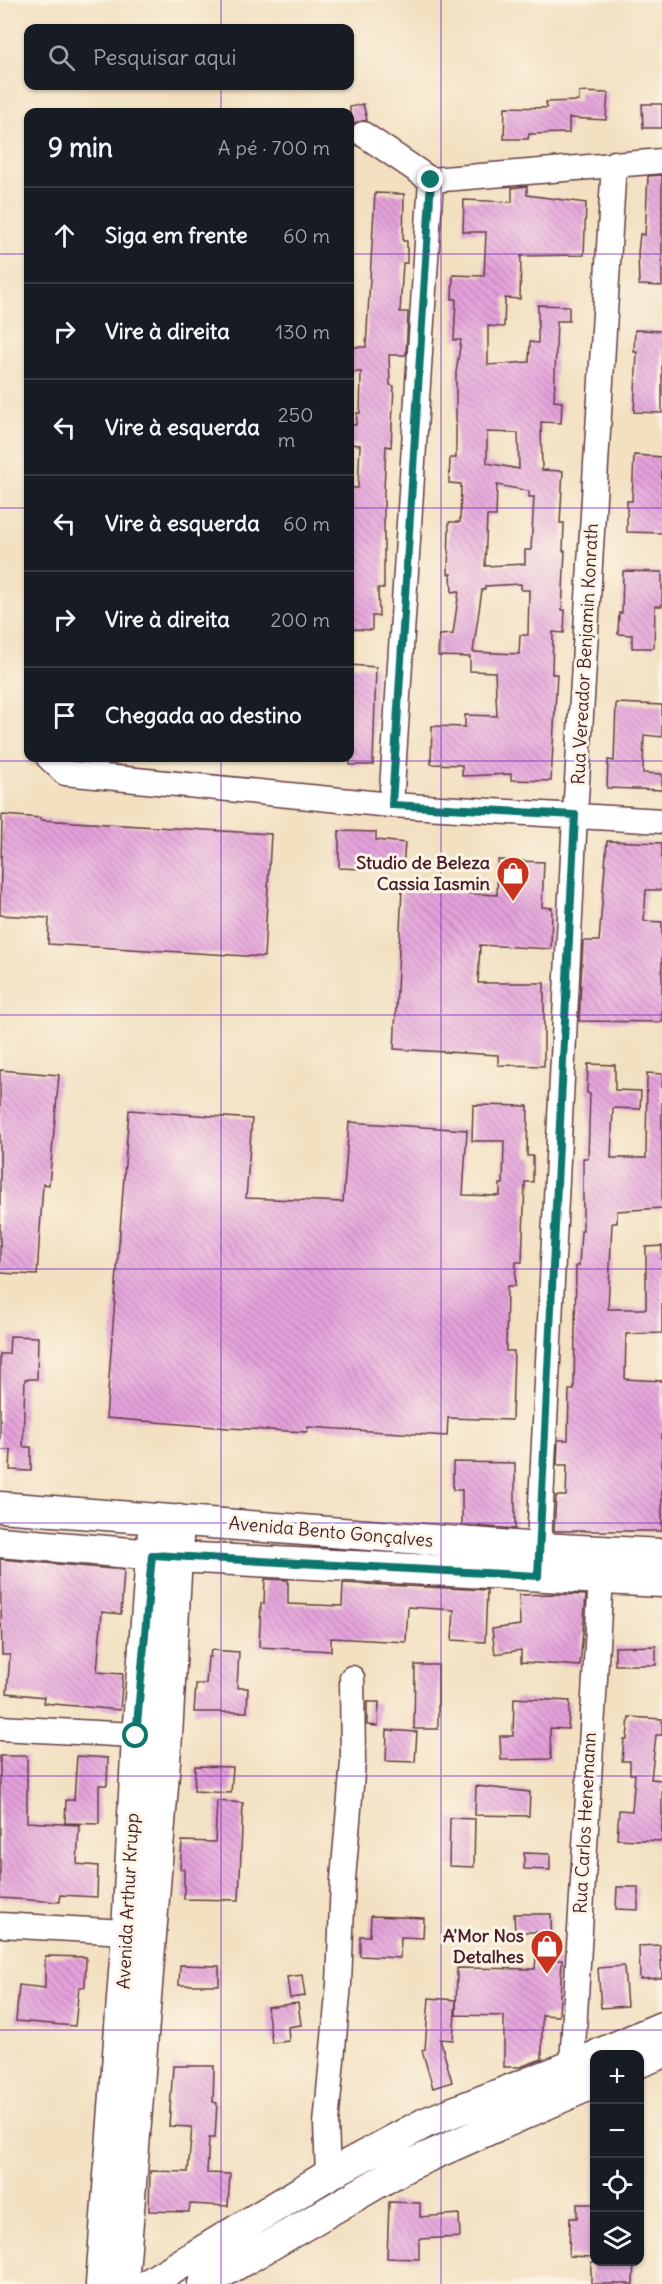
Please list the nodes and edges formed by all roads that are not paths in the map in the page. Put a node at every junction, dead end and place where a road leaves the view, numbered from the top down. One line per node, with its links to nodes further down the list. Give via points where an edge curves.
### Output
1 (363, 134): 4 (street)
2 (662, 161): 3 (street)
3 (614, 163): 4 (street); 7 (street, Rua Vereador Benjamin Konrath)
4 (431, 180): 6 (street)
5 (53, 762): 6 (street, via 65,773)
6 (392, 805): 7 (street)
7 (575, 815): 8 (street); 16 (street, Rua Vereador Benjamin Konrath)
8 (662, 821)
9 (0, 1507): 10 (main road, Avenida Bento Gonçalves)
10 (167, 1519): 11 (main road, Avenida Bento Gonçalves); 15 (main road, Avenida Arthur Krupp)
11 (387, 1537): 16 (main road, Avenida Bento Gonçalves); 17 (main road)
12 (0, 1542): 15 (main road, Avenida Bento Gonçalves)
13 (604, 1550): 14 (main road, Avenida Bento Gonçalves); 16 (main road, Avenida Bento Gonçalves); 18 (street, Rua Carlos Henemann)
14 (662, 1554)
15 (165, 1556): 17 (main road, Avenida Bento Gonçalves); 22 (main road, Avenida Arthur Krupp); 23 (main road, Avenida Arthur Krupp)
16 (538, 1562): 17 (main road, Avenida Bento Gonçalves); 18 (main road, Avenida Bento Gonçalves)
17 (387, 1568)
18 (599, 1580): 19 (main road, Avenida Bento Gonçalves); 30 (street, Rua Carlos Henemann)
19 (662, 1582)
20 (352, 1678): 31 (street, via 353,1762 326,2124)
21 (0, 1728): 22 (street)
22 (136, 1736): 23 (street); 25 (main road, Avenida Arthur Krupp)
23 (167, 1736): 25 (main road, Avenida Arthur Krupp)
24 (0, 1925): 25 (street)
25 (140, 1933): 32 (main road, Avenida Arthur Krupp); 33 (main road, Avenida Arthur Krupp)
26 (662, 2026): 27 (main road)
27 (610, 2050)
28 (662, 2053): 29 (main road)
29 (644, 2060)
30 (583, 2076): 31 (main road, via 425,2123); 35 (main road, via 406,2166)
31 (328, 2175): 34 (main road)
32 (101, 2284)
33 (123, 2284)
34 (148, 2284)
35 (203, 2284)

